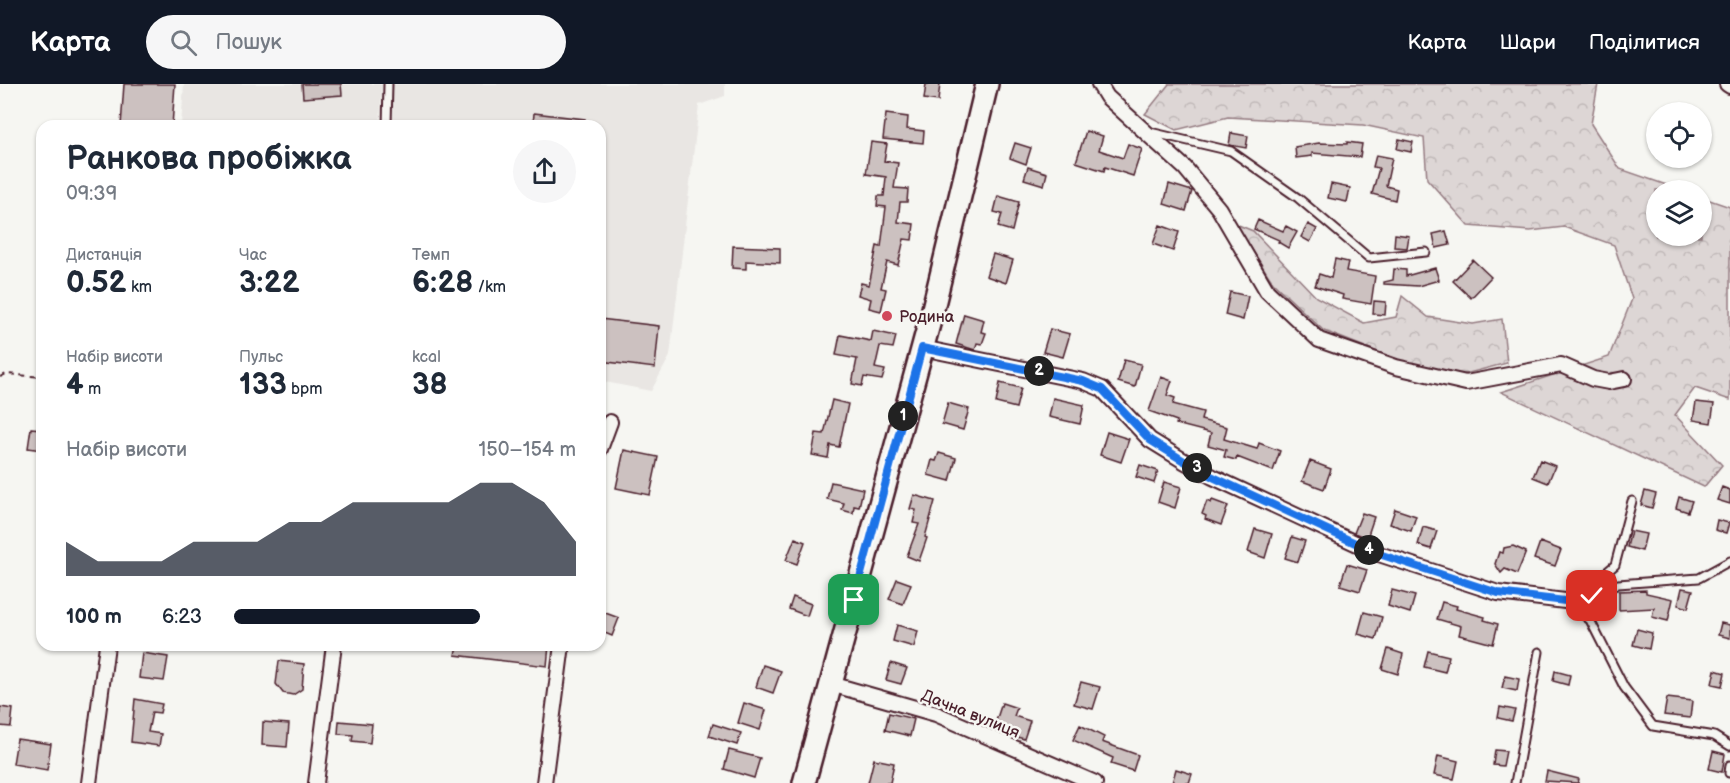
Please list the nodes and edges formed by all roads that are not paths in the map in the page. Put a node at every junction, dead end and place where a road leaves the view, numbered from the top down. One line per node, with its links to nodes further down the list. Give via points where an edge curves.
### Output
1 (388, 84): 4 (lane)
2 (987, 84): 7 (main road)
3 (1099, 84): 5 (street, via 1107,97)
4 (387, 120)
5 (1145, 131): 6 (lane, via 1231,151 1298,198 1369,258); 8 (street, via 1185,168 1220,209 1267,291 1319,340 1396,367 1466,383 1561,365 1593,379)
6 (1426, 252)
7 (922, 348): 13 (street, via 1083,381 1102,389 1150,440 1184,461 1379,554 1498,593); 18 (main road)
8 (1624, 379)
9 (610, 422): 10 (street)
10 (606, 433)
11 (1632, 501): 13 (lane, via 1615,566)
12 (1730, 561): 13 (lane, via 1699,578 1618,584 1592,596)
13 (1565, 601): 19 (lane, via 1590,620 1624,687 1653,726 1714,736)
14 (105, 651): 20 (street)
15 (333, 651): 21 (street)
16 (561, 651): 22 (street)
17 (1539, 652): 25 (lane)
18 (831, 684): 23 (main road); 24 (street, Дачна вулиця, via 936,714)
19 (1730, 746)
20 (89, 783)
21 (316, 783)
22 (544, 783)
23 (804, 783)
24 (1095, 783)
25 (1515, 783)

